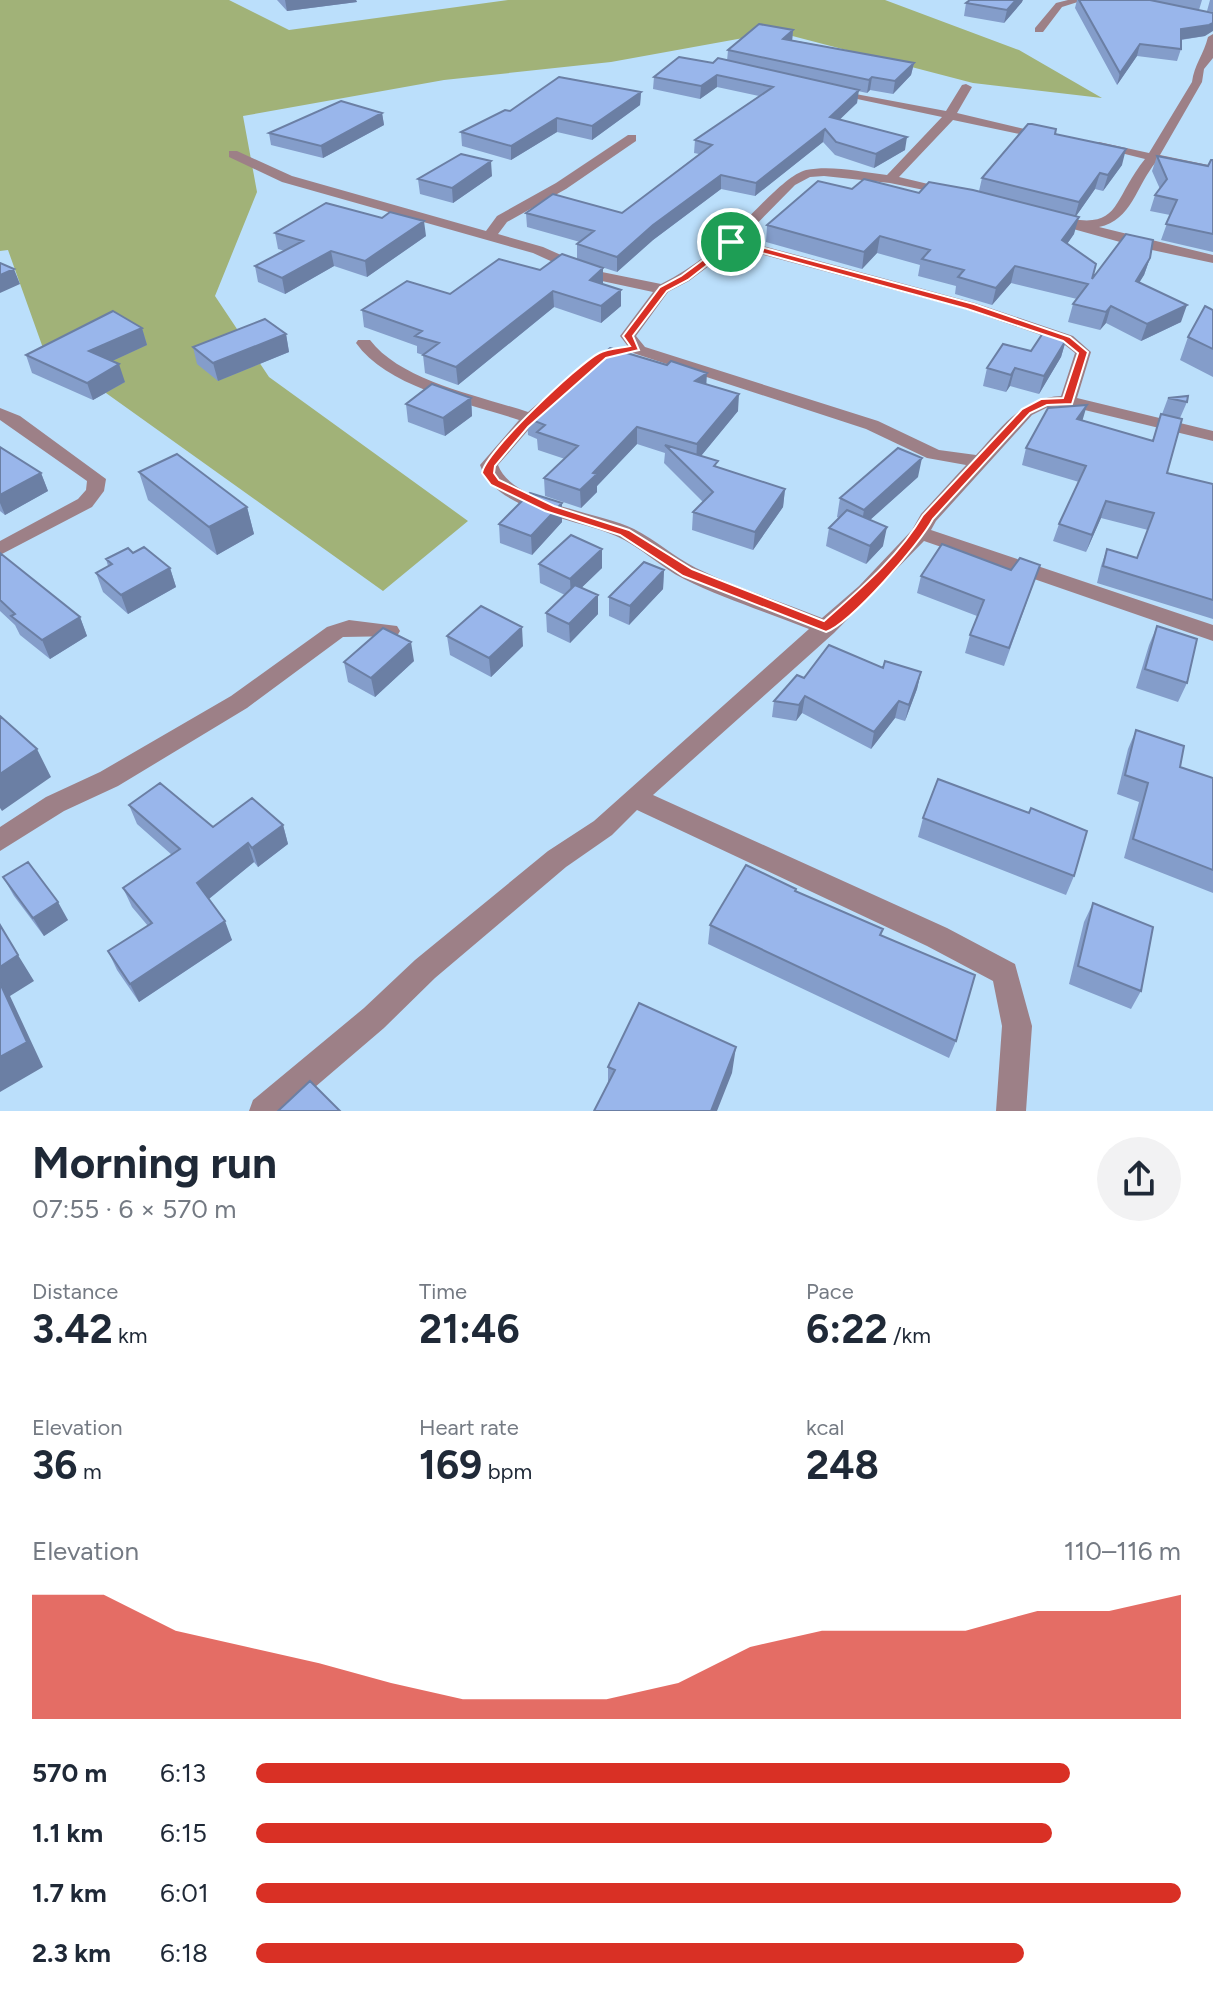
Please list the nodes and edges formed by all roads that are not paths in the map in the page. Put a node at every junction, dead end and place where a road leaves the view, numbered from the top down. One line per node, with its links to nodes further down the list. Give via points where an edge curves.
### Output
1 (1079, 0): 2 (street, via 1059,5)
2 (1039, 30)
3 (1213, 37): 11 (street, via 1197,82)
4 (816, 87): 6 (street)
5 (966, 87): 6 (street)
6 (949, 117): 8 (street); 13 (street)
7 (632, 138): 17 (street, via 502,219)
8 (1066, 140)
9 (1080, 143): 11 (street)
10 (233, 154): 17 (street, via 287,179)
11 (1153, 157): 12 (street); 16 (street, via 1121,211 1110,221)
12 (1213, 170)
13 (890, 179): 14 (street); 18 (street, via 807,174 790,182)
14 (963, 196)
15 (1037, 215): 16 (street)
16 (1081, 227): 19 (street)
17 (489, 237): 20 (street, via 538,250 593,275)
18 (731, 242): 20 (street); 25 (street, via 970,306 1067,339 1083,352)
19 (1213, 259)
20 (663, 289): 22 (street, via 628,336)
21 (364, 343): 27 (street, via 371,354 414,380)
22 (636, 348): 23 (street); 29 (street, via 872,425 933,454)
23 (615, 350)
24 (563, 391): 27 (street)
25 (1068, 401): 28 (street); 29 (street, via 1045,402 1026,411)
26 (0, 413): 31 (street, via 97,479 85,503)
27 (531, 418): 32 (street, via 489,465 495,482 550,508 625,533 688,572)
28 (1213, 436)
29 (981, 460): 30 (street)
30 (920, 533): 32 (street); 34 (street)
31 (0, 549)
32 (826, 628): 35 (street)
33 (389, 631): 36 (street, via 335,632 239,702)
34 (1213, 633)
35 (634, 797): 37 (street, via 603,828 557,859 425,969); 38 (street, via 1005,973 1017,1026)
36 (0, 840)
37 (264, 1111)
38 (1011, 1111)

